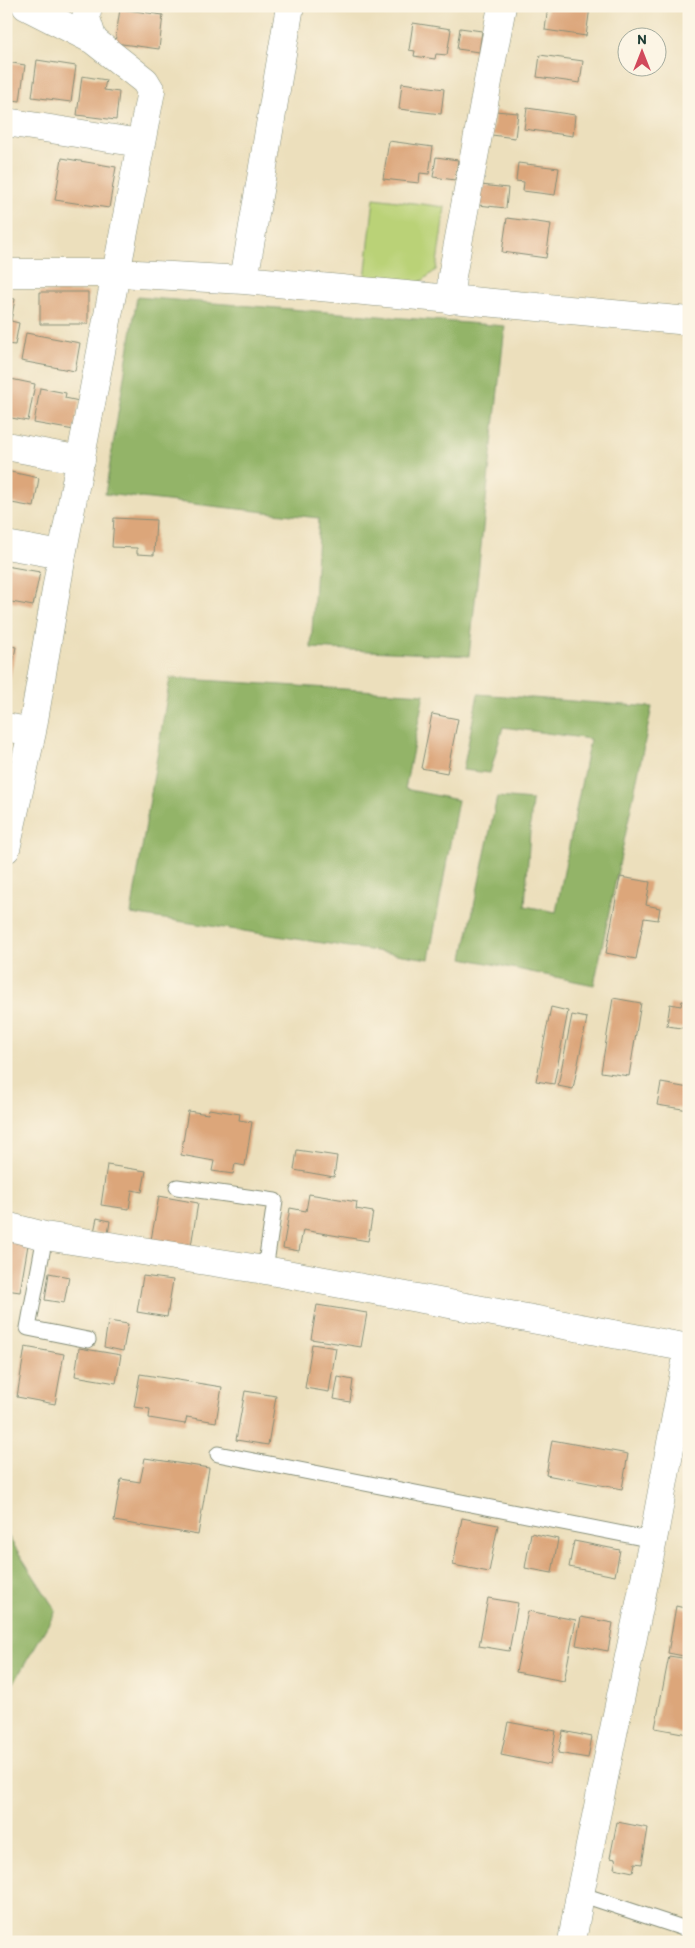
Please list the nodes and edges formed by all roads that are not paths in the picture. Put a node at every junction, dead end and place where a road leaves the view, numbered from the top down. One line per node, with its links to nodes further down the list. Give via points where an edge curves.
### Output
1 (26, 6): 5 (street)
2 (88, 6): 5 (street, via 86,18)
3 (290, 6): 10 (street)
4 (502, 6): 11 (street)
5 (93, 40): 7 (street, via 145,81 151,91)
6 (6, 122): 7 (street)
7 (140, 143): 9 (street)
8 (6, 273): 9 (street)
9 (118, 273): 10 (street); 14 (street)
10 (244, 280): 11 (street)
11 (450, 300): 12 (street)
12 (689, 322)
13 (6, 446): 14 (street)
14 (81, 460): 16 (street)
15 (6, 545): 16 (street)
16 (62, 555): 17 (street)
17 (19, 730): 18 (street)
18 (6, 849)
19 (177, 1187): 22 (lane, via 275,1201)
20 (6, 1226): 21 (street)
21 (45, 1236): 22 (street); 23 (lane, via 28,1328)
22 (265, 1270): 24 (street)
23 (88, 1340)
24 (689, 1347): 26 (street)
25 (218, 1454): 26 (lane)
26 (653, 1540): 27 (street)
27 (580, 1894): 28 (lane); 29 (street)
28 (689, 1930)
29 (572, 1942)

